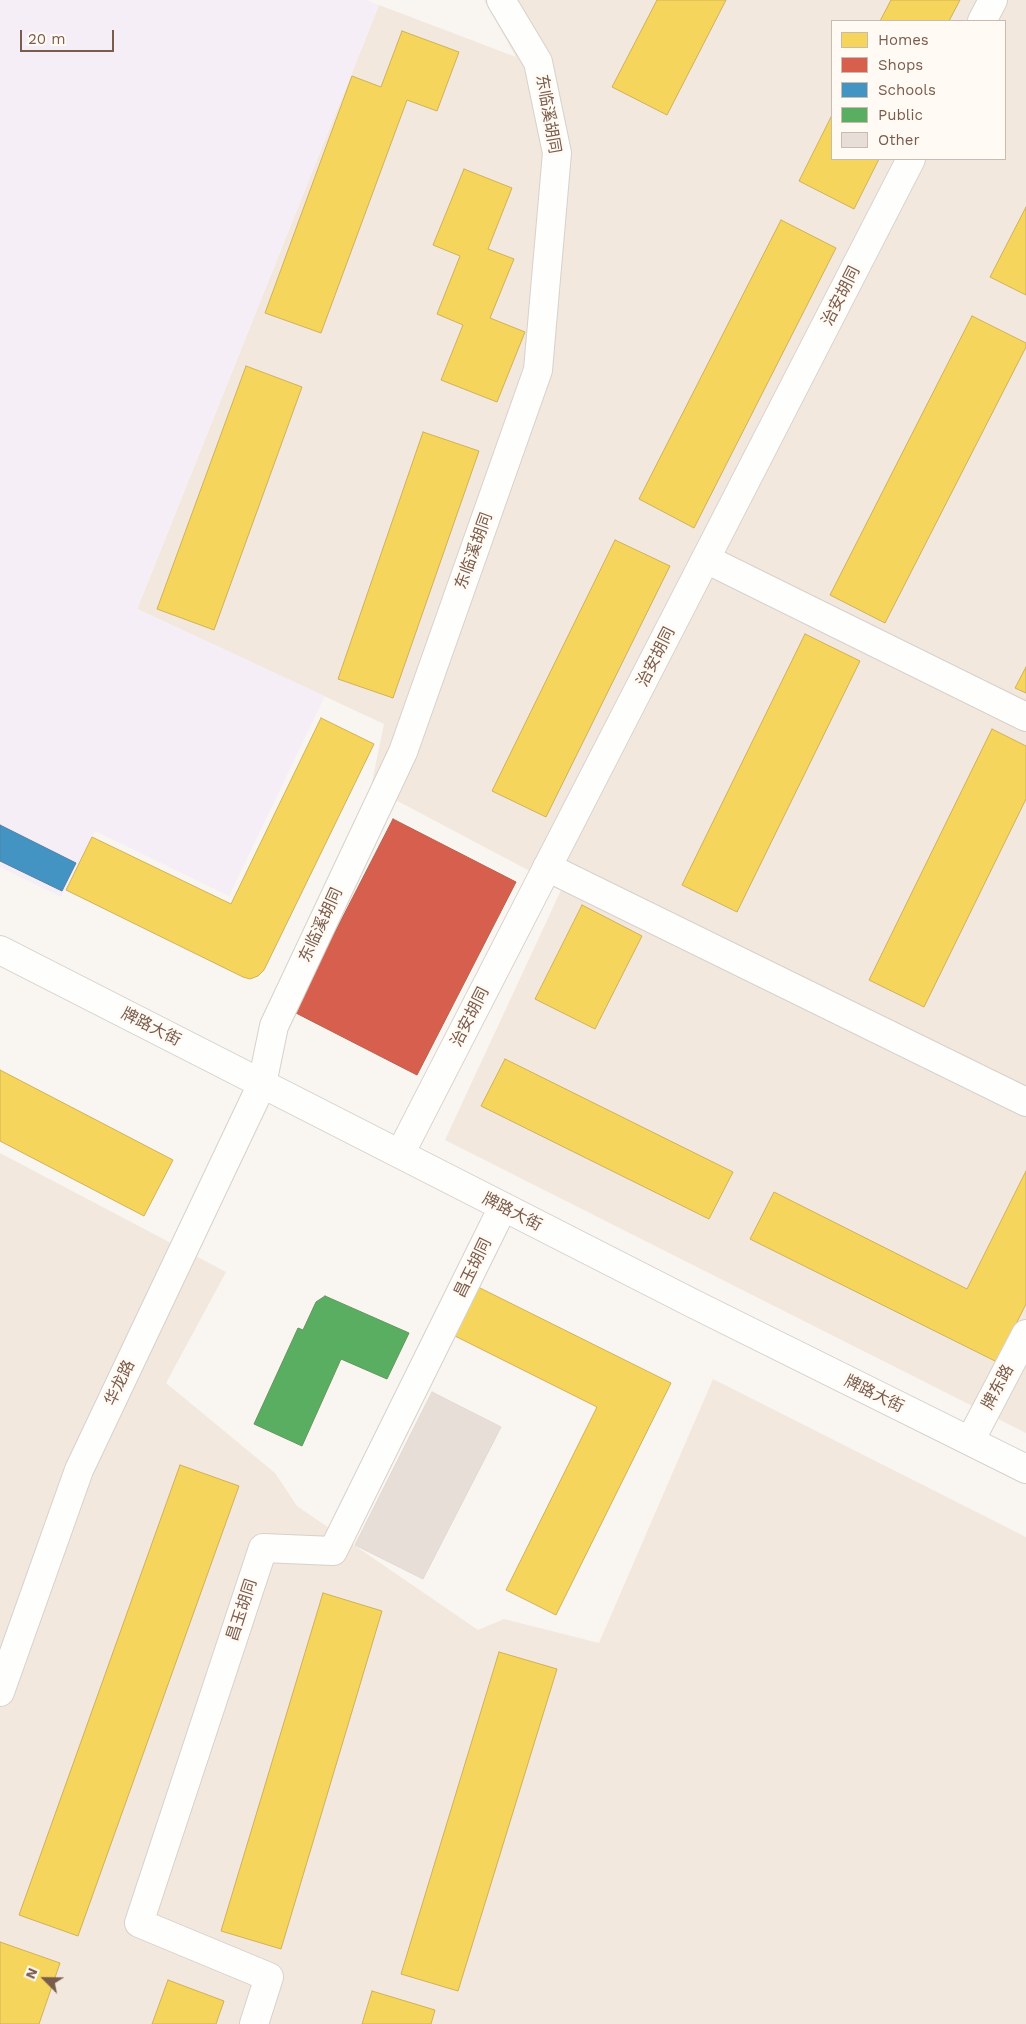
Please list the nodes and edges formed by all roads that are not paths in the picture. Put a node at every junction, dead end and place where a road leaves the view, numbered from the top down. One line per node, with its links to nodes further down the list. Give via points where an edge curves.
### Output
1 (501, 0): 9 (street, 东临溪胡同, via 538,62 558,153 538,370 403,752 274,1026)
2 (993, 0): 3 (street)
3 (983, 20)
4 (910, 160): 5 (street, 治安胡同)
5 (706, 559): 6 (street); 7 (street, 治安胡同)
6 (1026, 717)
7 (547, 867): 10 (street); 11 (street, 治安胡同)
8 (0, 950): 9 (street, 牌路大街)
9 (262, 1084): 11 (street, 牌路大街); 16 (street, 华龙路, via 79,1470)
10 (1026, 1102)
11 (400, 1154): 12 (street, 牌路大街)
12 (503, 1207): 14 (street, 牌路大街); 17 (street, 昌玉胡同, via 333,1551 263,1548 140,1923 268,1978)
13 (1026, 1334): 14 (street, 牌东路)
14 (970, 1441): 15 (street, 牌路大街)
15 (1026, 1469)
16 (0, 1692)
17 (254, 2024)

